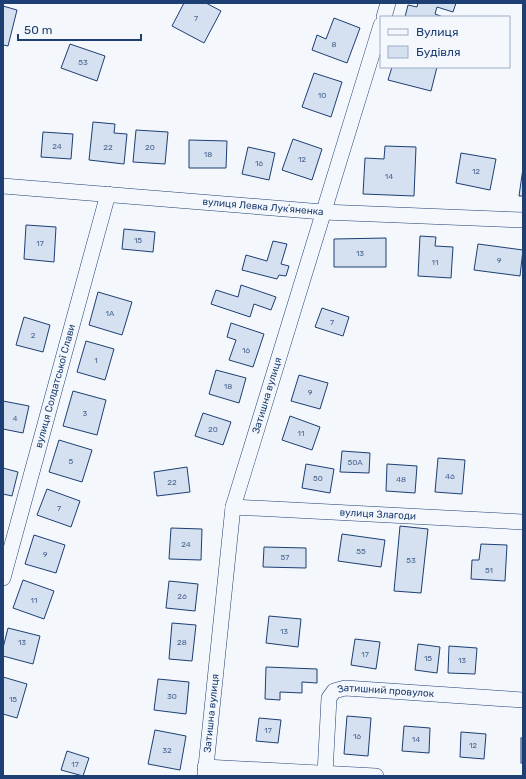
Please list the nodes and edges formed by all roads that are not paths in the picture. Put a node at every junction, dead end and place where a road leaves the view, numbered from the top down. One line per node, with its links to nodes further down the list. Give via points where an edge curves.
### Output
1 (388, 3): 2 (street)
2 (384, 16)
3 (380, 28): 6 (street, Затишна вулиця)
4 (3, 186): 5 (street, вулиця Левка Лукʼяненка)
5 (108, 194): 6 (street, вулиця Левка Лукʼяненка); 10 (street, вулиця Солдатської Слави)
6 (323, 212): 7 (street, вулиця Левка Лукʼяненка); 8 (street, Затишна вулиця)
7 (523, 220)
8 (233, 507): 9 (street, вулиця Злагоди); 12 (street, Затишна вулиця)
9 (523, 522)
10 (3, 578)
11 (523, 700): 13 (street, Затишний провулок, via 345,688 334,692 329,698)
12 (205, 772): 13 (street)
13 (325, 774): 14 (street)
14 (345, 775): 15 (street)
15 (376, 776)

